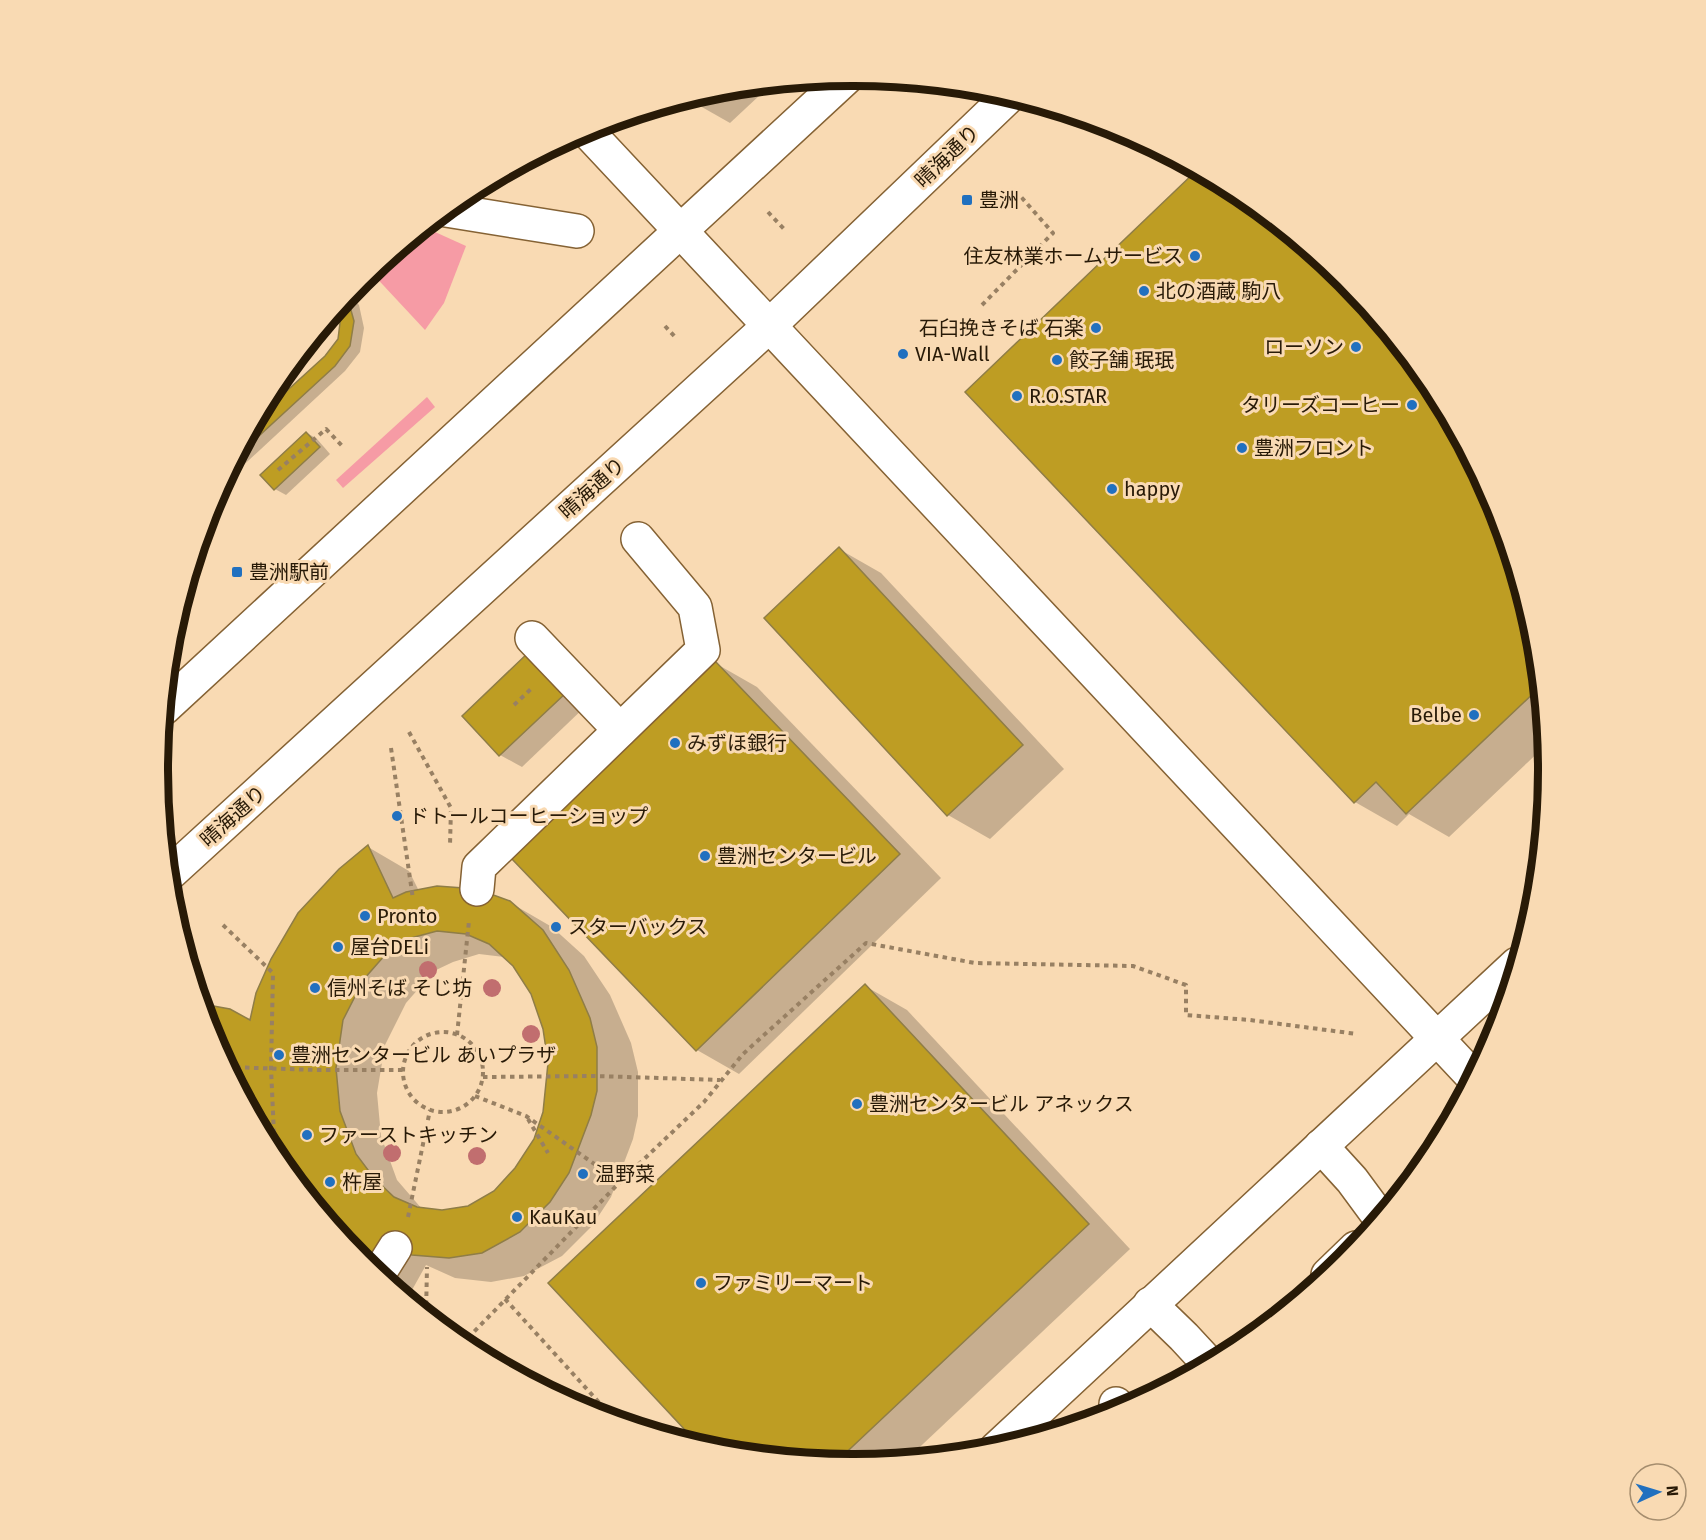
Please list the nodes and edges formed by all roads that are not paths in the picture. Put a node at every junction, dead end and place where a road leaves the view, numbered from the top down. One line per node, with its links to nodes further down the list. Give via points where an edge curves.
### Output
1 (837, 86): 6 (street)
2 (1002, 103): 7 (street, 晴海通り)
3 (593, 137): 6 (street)
4 (458, 212): 5 (street)
5 (577, 231)
6 (681, 232): 7 (street); 10 (street)
7 (769, 326): 12 (street, 晴海通り); 15 (street)
8 (638, 539): 11 (street, via 695,607 703,650)
9 (532, 638): 11 (street)
10 (172, 700)
11 (620, 730): 13 (street, via 479,867)
12 (176, 868)
13 (473, 902)
14 (1506, 975): 15 (street)
15 (1437, 1039): 16 (street); 17 (street)
16 (1468, 1071)
17 (1321, 1146): 18 (street); 19 (street)
18 (1376, 1212)
19 (1150, 1304): 20 (street); 21 (street)
20 (1203, 1358)
21 (1010, 1436)

